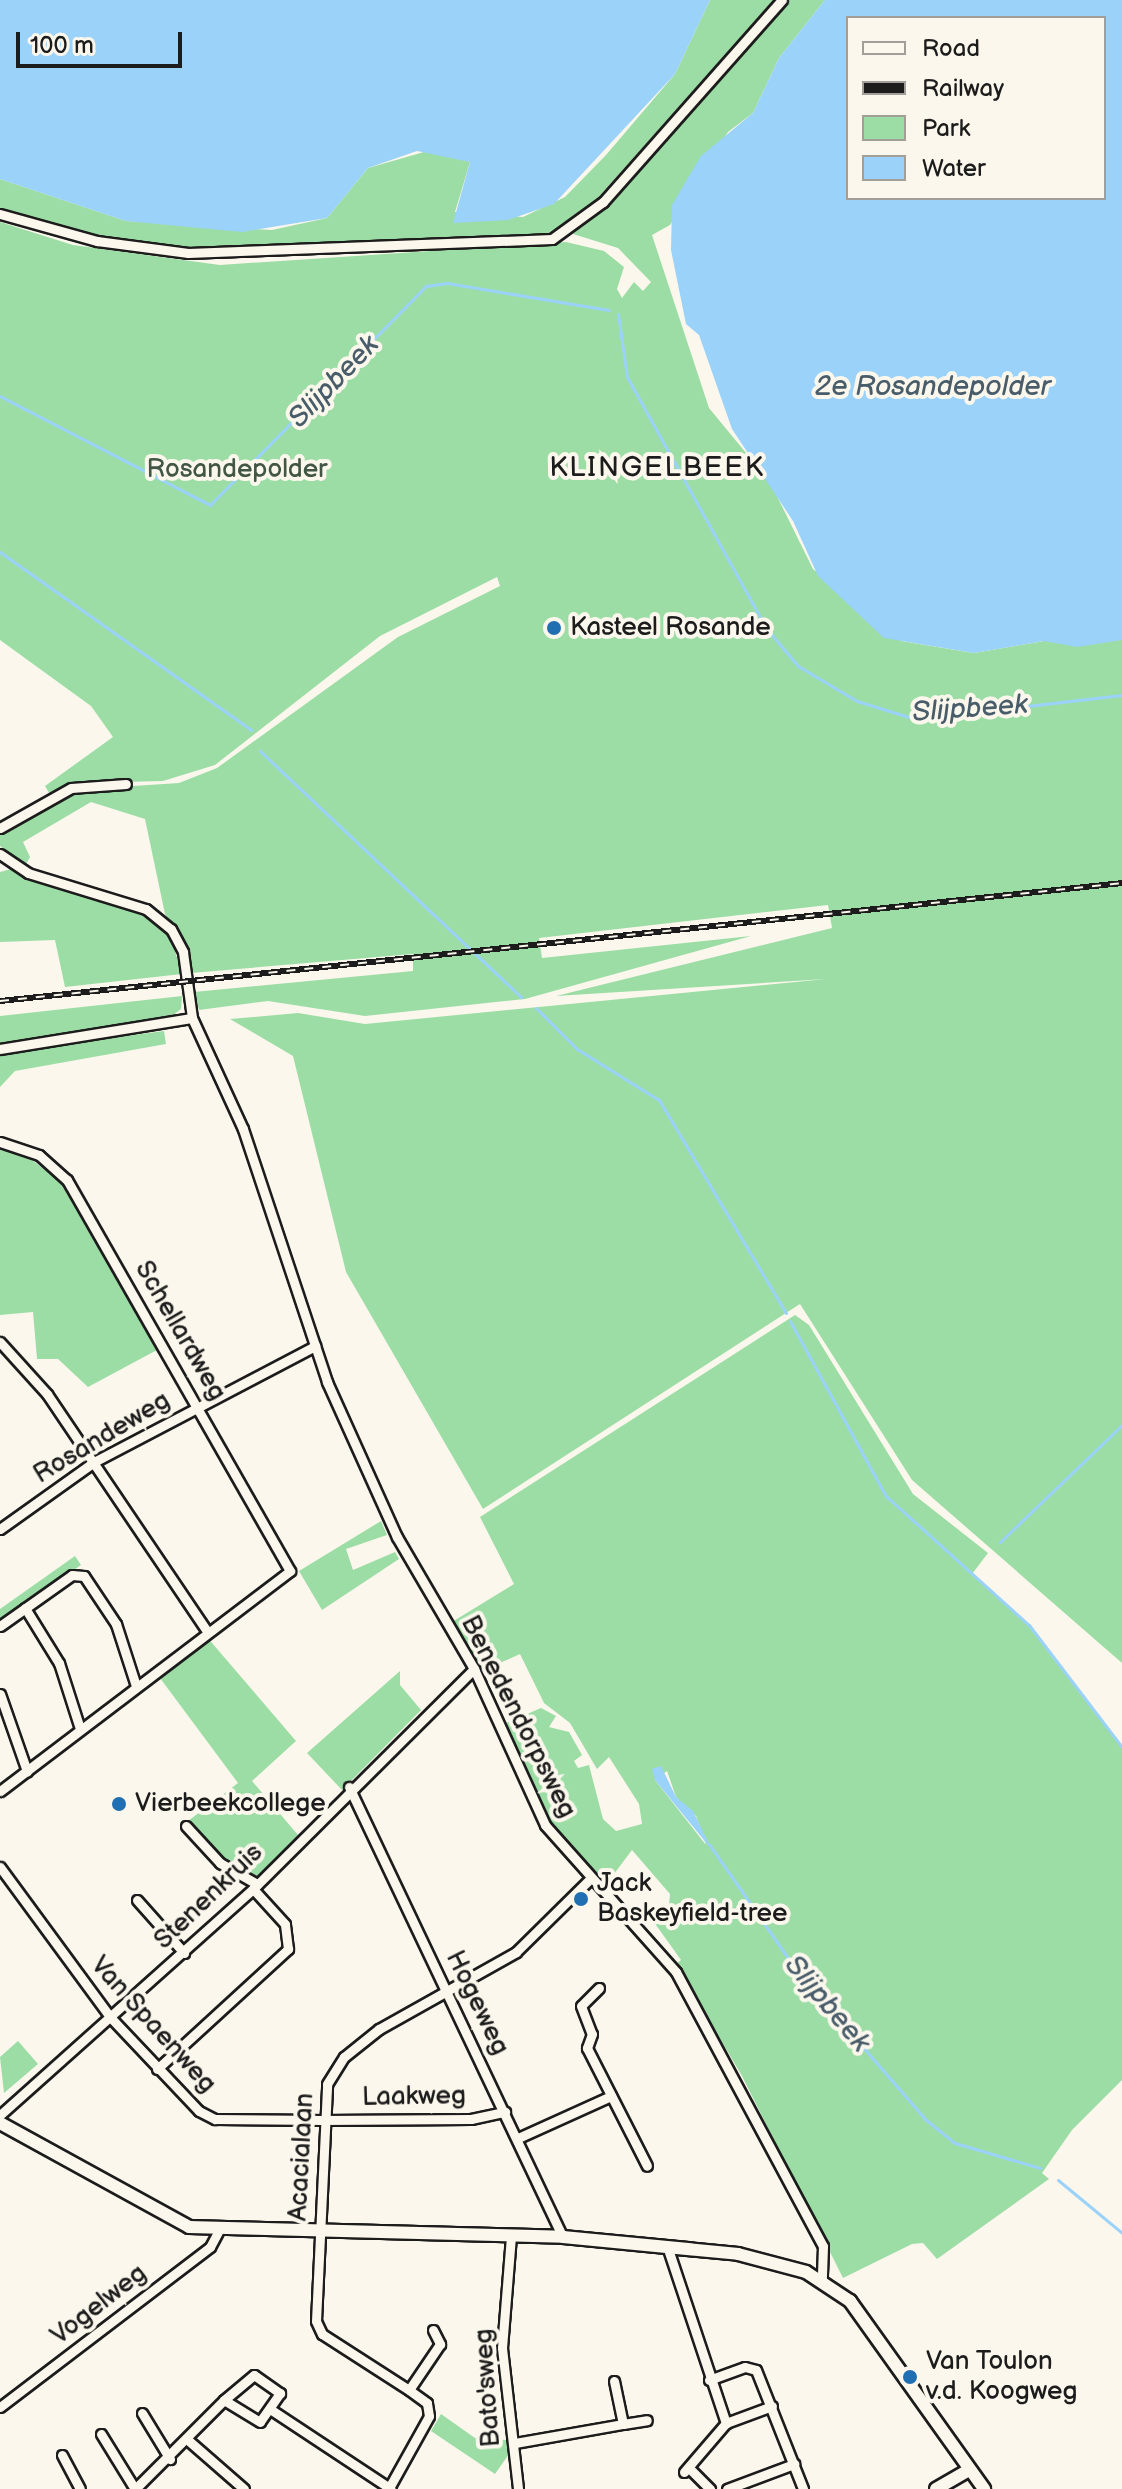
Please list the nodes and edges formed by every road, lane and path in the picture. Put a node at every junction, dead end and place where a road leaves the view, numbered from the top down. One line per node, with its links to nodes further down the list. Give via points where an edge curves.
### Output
1 (782, 0): 2 (street, via 603,202 552,239 188,253 97,241)
2 (0, 214)
3 (126, 784): 4 (street, via 71,788)
4 (0, 828)
5 (0, 854): 6 (street, Benedendorpsweg, via 28,873 162,919 183,952)
6 (192, 1018): 7 (street); 10 (street, Benedendorpsweg, via 243,1129)
7 (0, 1049)
8 (0, 1142): 11 (street, Schellardweg, via 39,1155 67,1180)
9 (0, 1344): 12 (street)
10 (315, 1346): 11 (street, Rosandeweg); 17 (street, Benedendorpsweg, via 397,1537)
11 (197, 1407): 12 (street, Rosandeweg); 16 (street, Schellardweg, via 290,1574)
12 (94, 1462): 13 (street, Rosandeweg); 16 (street)
13 (0, 1529)
14 (25, 1608): 15 (street); 18 (street, via 72,1575 84,1576 116,1624); 20 (street, via 59,1663)
15 (0, 1626)
16 (206, 1630): 18 (street)
17 (474, 1669): 22 (street, Stenenkruis); 26 (street, Benedendorpsweg, via 532,1805)
18 (136, 1686): 20 (street)
19 (0, 1694): 21 (street)
20 (80, 1729): 21 (street)
21 (27, 1771): 23 (street)
22 (349, 1787): 27 (street, Stenenkruis); 31 (street, Hogeweg)
23 (0, 1791)
24 (186, 1826): 27 (street, via 220,1863)
25 (0, 1867): 32 (street, Van Spaenweg)
26 (590, 1879): 31 (street, Acacialaan, via 516,1952); 46 (street, Benedendorpsweg, via 676,1972 823,2246)
27 (255, 1886): 29 (street, Stenenkruis); 33 (street, via 285,1924 288,1949)
28 (137, 1900): 29 (street)
29 (184, 1953): 32 (street, Stenenkruis)
30 (599, 1988): 34 (street, via 581,2006 592,2034 587,2048)
31 (447, 1992): 35 (street, Hogeweg); 37 (street, Acacialaan, via 344,2057 327,2084)
32 (111, 2018): 33 (street, Van Spaenweg); 36 (street, Stenenkruis)
33 (157, 2069): 37 (street, Van Spaenweg, via 215,2119)
34 (611, 2096): 39 (street); 40 (street)
35 (505, 2112): 37 (street, Laakweg, via 471,2119); 39 (street, Hogeweg)
36 (0, 2115)
37 (323, 2120): 42 (street, Acacialaan)
38 (0, 2123): 41 (street, via 162,2216)
39 (518, 2138): 44 (street, Hogeweg)
40 (647, 2166)
41 (218, 2232): 42 (street); 53 (street, Vogelweg, via 210,2247)
42 (321, 2236): 43 (street); 50 (street, Acacialaan, via 316,2321 322,2334)
43 (511, 2236): 44 (street); 61 (street, Bato'sweg, via 502,2348)
44 (563, 2237): 45 (street)
45 (667, 2246): 46 (street, via 752,2256); 48 (street)
46 (822, 2278): 65 (street, via 850,2301)
47 (433, 2330): 50 (street, via 440,2344)
48 (709, 2380): 52 (street, via 751,2367); 57 (street)
49 (614, 2381): 58 (street)
50 (409, 2390): 66 (street, via 427,2403 429,2416)
51 (224, 2400): 54 (street, via 260,2422); 54 (street, via 254,2375 280,2393); 60 (street)
52 (772, 2406): 57 (street); 64 (street)
53 (0, 2407)
54 (273, 2411): 66 (street)
55 (142, 2413): 63 (street)
56 (647, 2420): 58 (street)
57 (726, 2423): 71 (street, via 687,2470)
58 (623, 2424): 61 (street)
59 (101, 2434): 68 (street)
60 (189, 2441): 63 (street); 69 (street)
61 (515, 2443): 70 (street, Bato'sweg)
62 (62, 2455): 67 (street)
63 (170, 2459): 68 (street)
64 (794, 2464): 72 (street); 73 (street)
65 (969, 2470): 74 (street); 75 (street)
66 (390, 2488)
67 (80, 2489)
68 (135, 2489)
69 (244, 2489)
70 (518, 2489)
71 (710, 2489)
72 (727, 2489)
73 (803, 2489)
74 (936, 2489)
75 (984, 2489)

